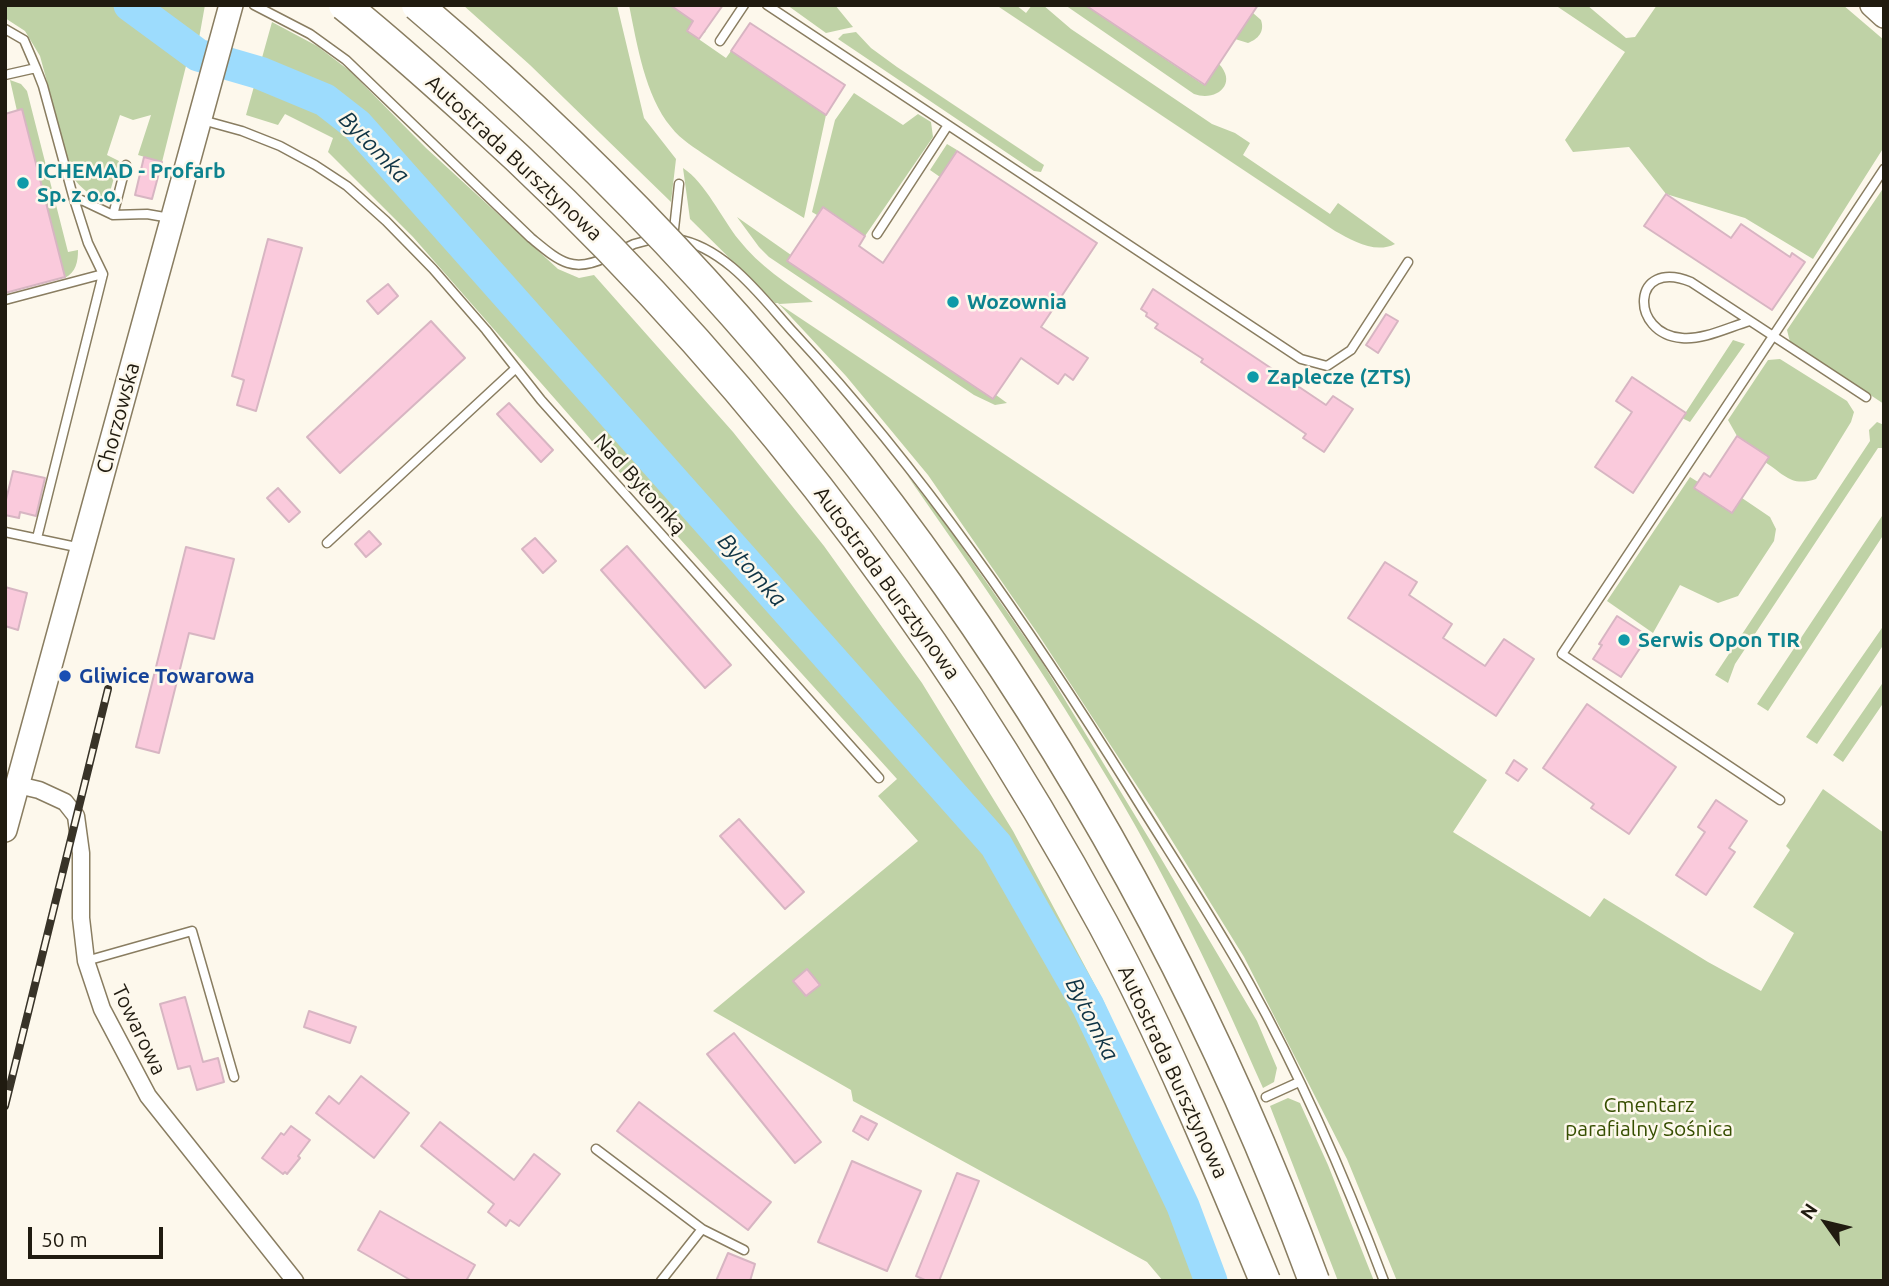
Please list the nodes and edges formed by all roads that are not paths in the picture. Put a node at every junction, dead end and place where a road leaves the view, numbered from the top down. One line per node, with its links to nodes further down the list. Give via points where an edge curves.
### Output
1 (254, 5): 22 (lane, via 310,34 346,60 553,256 571,266 591,265 634,244 660,237)
2 (344, 5): 47 (highway, Autostrada Bursztynowa, bridge, via 499,140 643,282 706,350 846,523 955,676 1104,928 1180,1079)
3 (417, 5): 48 (highway, bridge, via 597,170 735,315 873,483 981,631 1092,811 1216,1044)
4 (744, 5): 10 (lane)
5 (767, 5): 14 (lane)
6 (1872, 5): 8 (main road)
7 (230, 8): 13 (main road, Chorzowska)
8 (1884, 16)
9 (5, 29): 11 (lane, via 24,40)
10 (720, 41)
11 (36, 68): 12 (lane); 18 (lane)
12 (5, 75)
13 (202, 110): 20 (main road, Chorzowska); 28 (lane, Nad Bytomką, via 280,146 347,186 433,270)
14 (948, 125): 21 (lane); 23 (lane, via 1301,359 1327,366 1351,350)
15 (126, 165): 19 (lane)
16 (1884, 169): 27 (lane)
17 (679, 184): 22 (lane)
18 (73, 196): 19 (lane); 24 (lane)
19 (113, 215): 20 (lane)
20 (173, 218): 33 (main road, Chorzowska)
21 (877, 234)
22 (673, 239): 40 (lane, via 714,254 739,274 840,383 957,530 1077,704 1196,894 1250,984)
23 (1408, 262)
24 (103, 274): 25 (lane); 31 (lane)
25 (5, 300)
26 (1751, 321): 26 (lane, via 1679,277 1651,284 1643,296 1649,320 1672,337 1700,336); 27 (lane)
27 (1774, 336): 29 (lane); 36 (lane, via 1562,654)
28 (516, 368): 32 (lane); 34 (lane, Nad Bytomką)
29 (1866, 397)
30 (5, 532): 31 (lane)
31 (37, 538): 33 (lane)
32 (327, 543)
33 (82, 549): 35 (main road, Chorzowska)
34 (880, 778)
35 (18, 785): 37 (main road, Chorzowska); 38 (street, Towarowa, via 65,802 76,816)
36 (1780, 800)
37 (5, 830)
38 (86, 961): 39 (lane, via 192,930); 45 (street, Towarowa, via 103,1009 148,1096)
39 (234, 1077)
40 (1299, 1082): 41 (lane); 49 (lane, via 1353,1198)
41 (1266, 1097)
42 (596, 1149): 43 (lane)
43 (702, 1229): 44 (lane); 46 (lane)
44 (744, 1250)
45 (295, 1281)
46 (661, 1281)
47 (1265, 1281)
48 (1314, 1281)
49 (1384, 1281)

